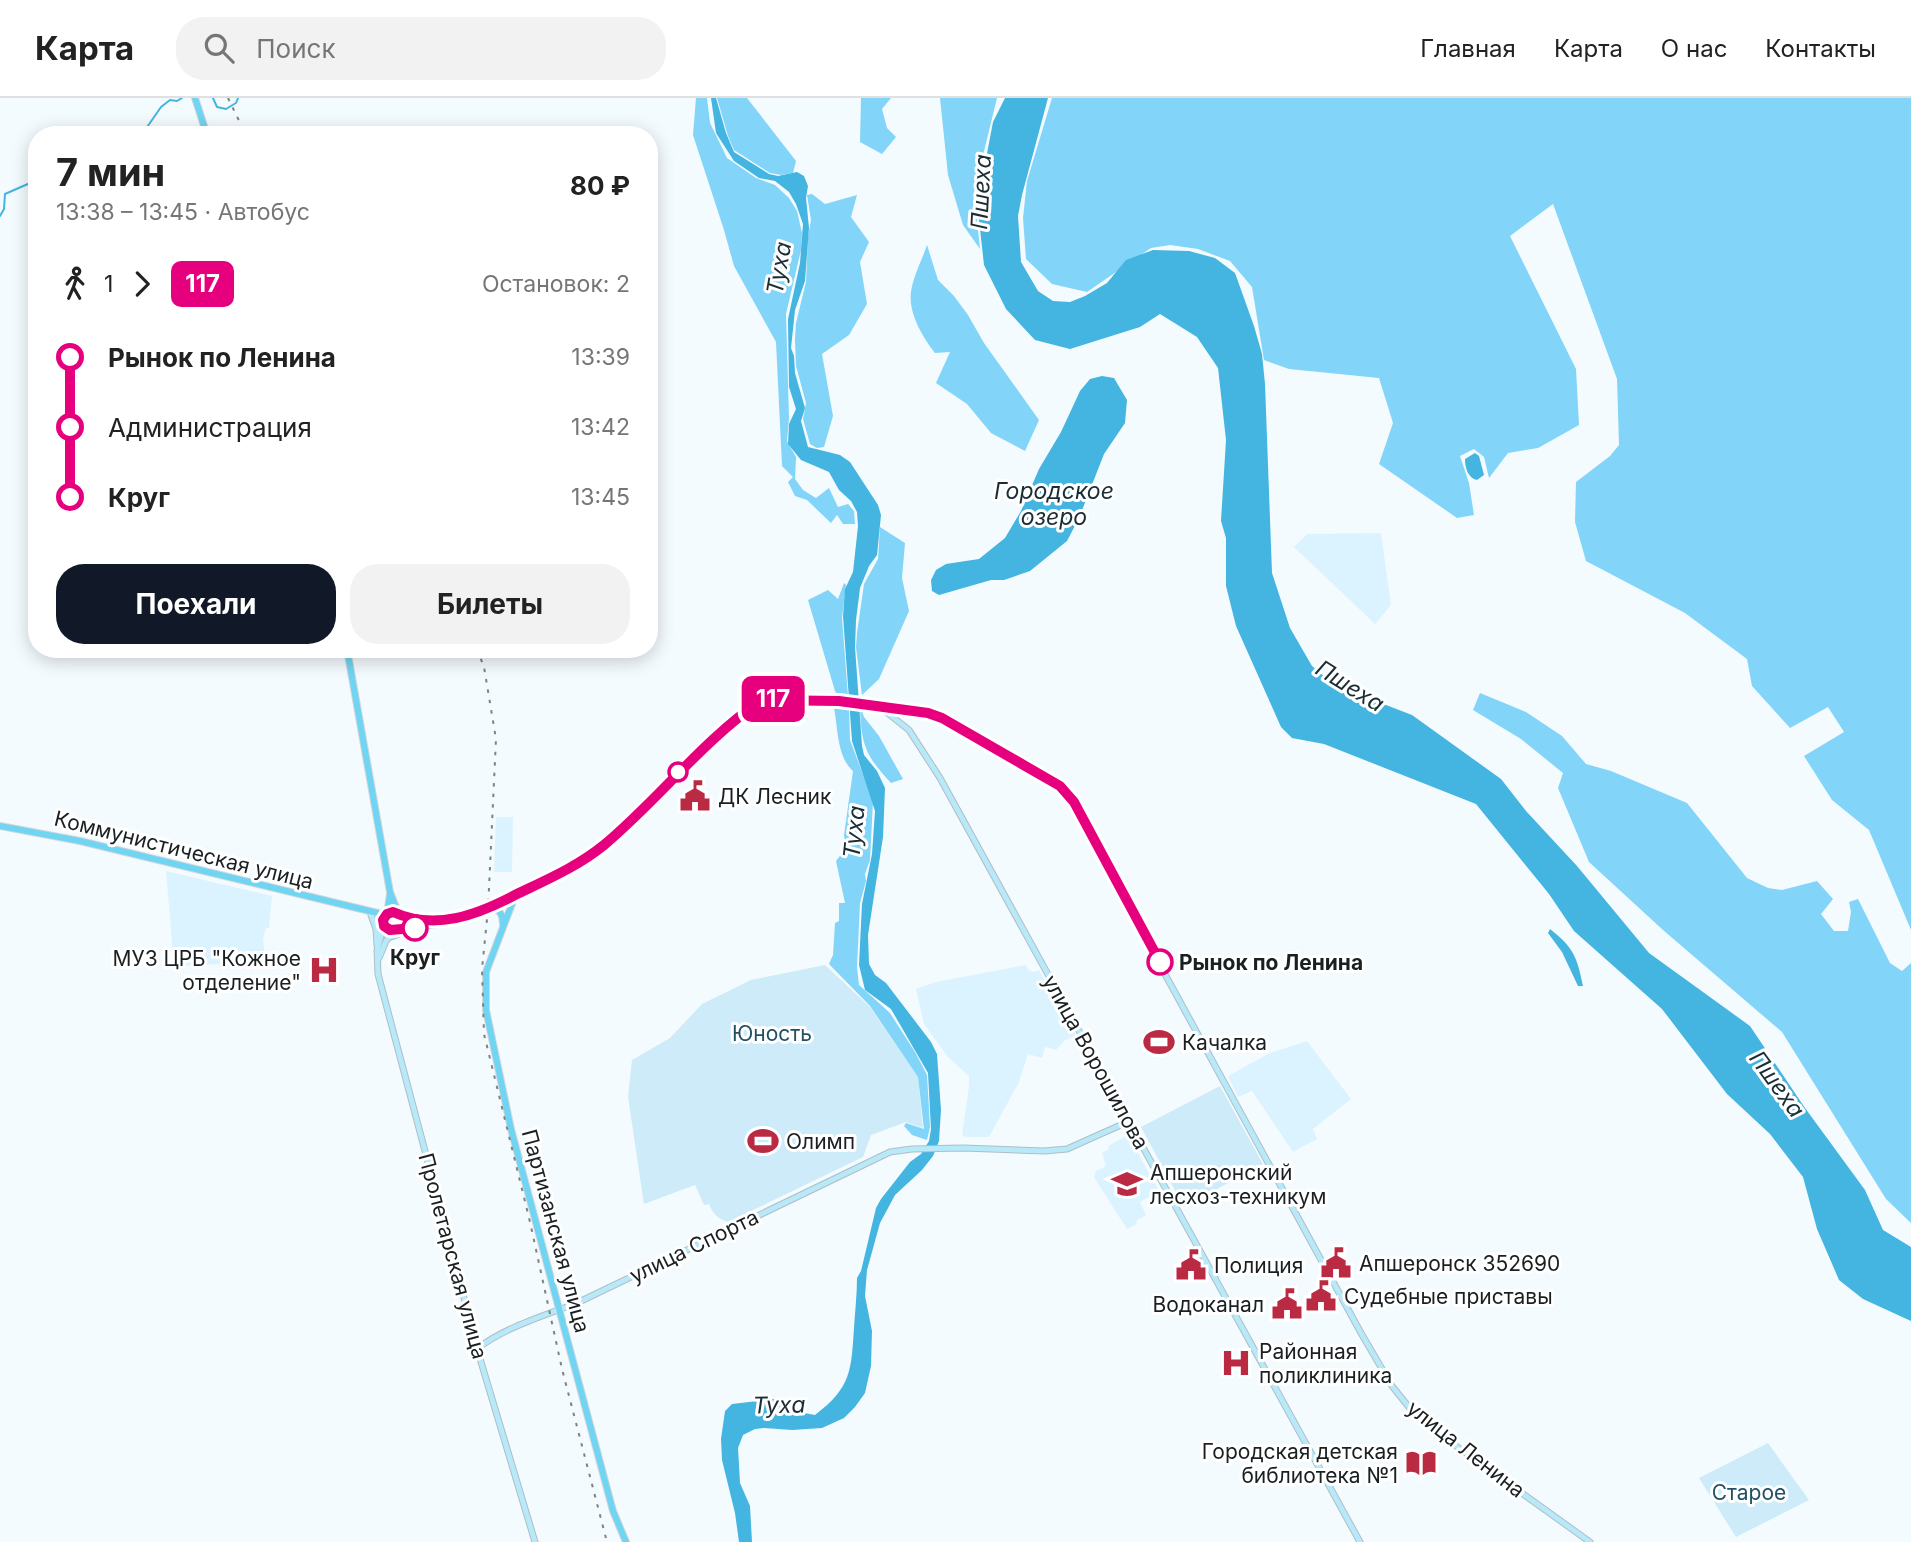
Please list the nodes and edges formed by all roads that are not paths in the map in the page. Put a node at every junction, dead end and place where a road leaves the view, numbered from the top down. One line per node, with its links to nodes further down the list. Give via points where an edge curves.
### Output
1 (195, 98): 2 (main road)
2 (204, 126)
3 (349, 658): 8 (main road)
4 (877, 706): 5 (main road, улица Ленина); 6 (main road, улица Ворошилова); 9 (main road, улица Ленина, via 762,700 678,772 604,845 564,872)
5 (911, 709): 6 (main road, via 902,715); 29 (main road, улица Ленина, via 942,718 1060,786 1074,802 1361,1334 1400,1397 1452,1444)
6 (902, 724): 23 (main road, улица Ворошилова, via 917,739 940,778)
7 (0, 826): 11 (main road, Коммунистическая улица, via 80,841)
8 (390, 892): 11 (main road, via 383,907); 12 (main road); 13 (main road); 15 (main road)
9 (514, 896): 10 (main road); 17 (main road, Партизанская улица)
10 (491, 908): 14 (main road); 17 (main road, via 499,911)
11 (370, 913): 12 (main road, Коммунистическая улица); 16 (main road, Коммунистическая улица); 21 (main road)
12 (386, 915): 13 (main road); 16 (main road)
13 (400, 916): 15 (main road); 19 (main road, via 402,922)
14 (464, 918): 15 (main road); 18 (main road)
15 (413, 919)
16 (384, 925): 19 (main road); 21 (main road, Пролетарская улица)
17 (502, 926): 24 (main road, Партизанская улица, via 486,972 486,1010 511,1129)
18 (415, 928): 19 (main road); 20 (main road)
19 (396, 930): 20 (main road)
20 (386, 941): 22 (main road)
21 (377, 950): 22 (main road, Пролетарская улица)
22 (378, 968): 25 (main road, Пролетарская улица)
23 (1131, 1123): 24 (main road, улица Спорта, via 1067,1149 890,1152); 28 (main road, улица Ворошилова)
24 (559, 1310): 25 (main road, улица Спорта); 27 (main road, Партизанская улица, via 613,1511)
25 (478, 1348): 26 (main road, Пролетарская улица)
26 (535, 1542)
27 (626, 1542)
28 (1360, 1542)
29 (1590, 1542)

